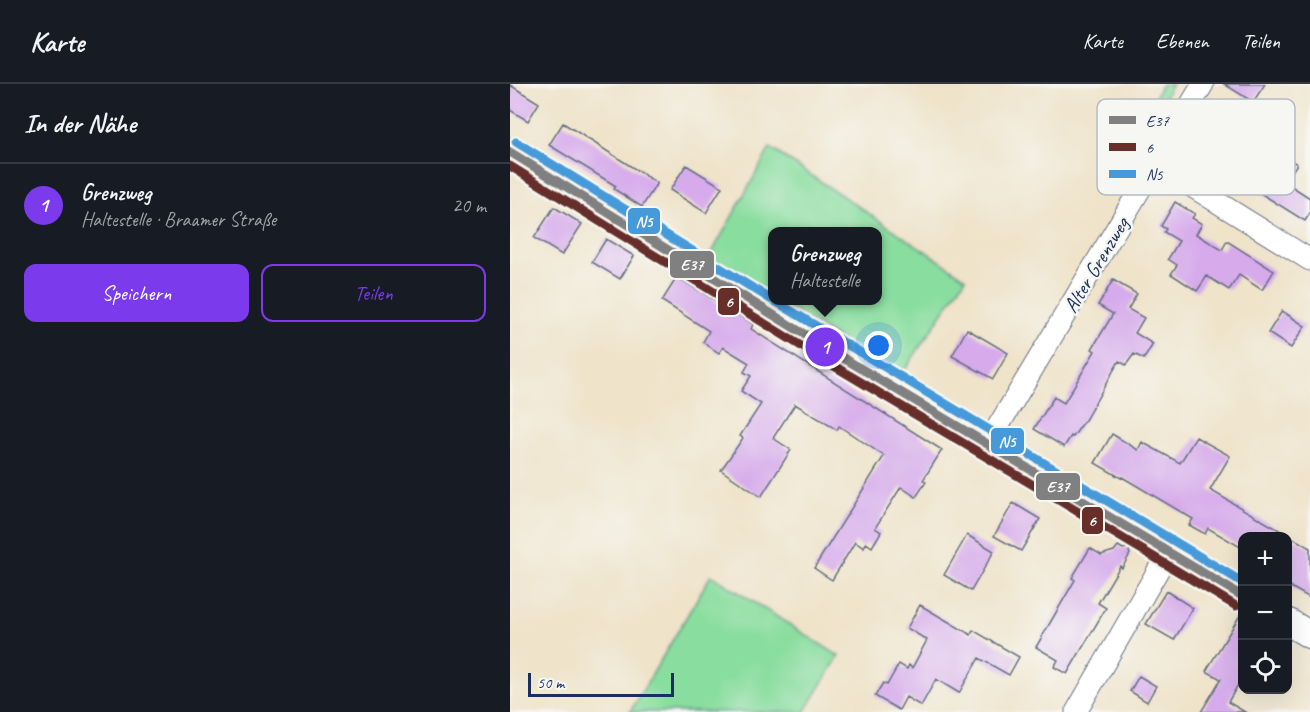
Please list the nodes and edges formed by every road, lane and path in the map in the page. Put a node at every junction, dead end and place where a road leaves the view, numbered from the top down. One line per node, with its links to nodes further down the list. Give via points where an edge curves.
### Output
1 (1203, 84): 2 (street, Alter Grenzweg)
2 (1194, 99)
3 (510, 152): 7 (street)
4 (1137, 195): 7 (street, Alter Grenzweg)
5 (1206, 195): 6 (street)
6 (1310, 260)
7 (987, 445): 8 (street)
8 (1168, 553): 9 (street); 12 (street)
9 (1238, 594)
10 (1292, 625): 11 (street)
11 (1310, 635)
12 (1076, 712)

